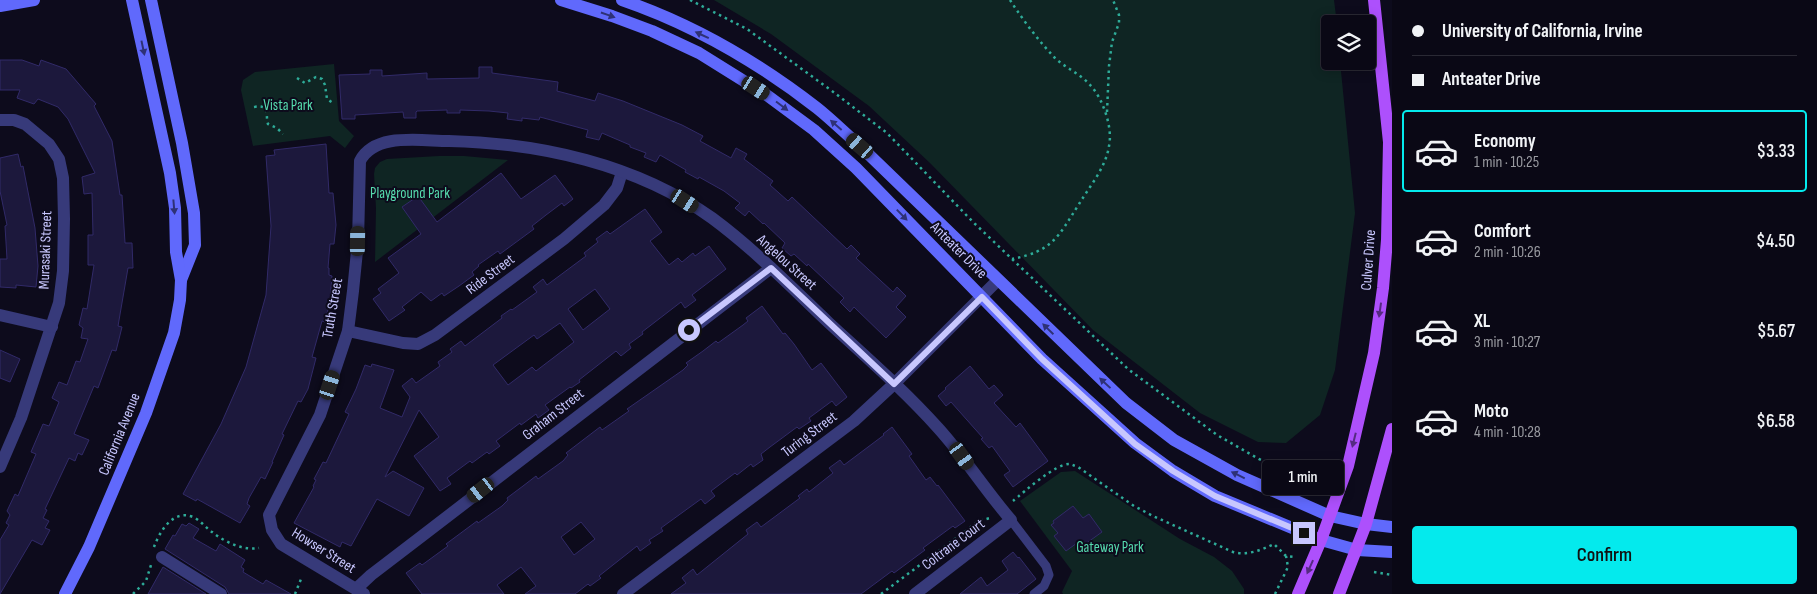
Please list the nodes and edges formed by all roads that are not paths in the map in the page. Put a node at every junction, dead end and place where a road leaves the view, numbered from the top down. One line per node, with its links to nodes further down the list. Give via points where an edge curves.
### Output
1 (34, 0): 7 (main road)
2 (132, 0): 12 (main road, California Avenue, one-way to 12, via 170,173)
3 (150, 0): 12 (main road, California Avenue, via 194,213 196,245)
4 (561, 0): 14 (main road, Anteater Drive, one-way to 14, via 652,31 699,53 768,96 814,130 842,156)
5 (622, 0): 13 (main road, Anteater Drive, one-way to 5, via 817,108 710,38)
6 (1374, 0): 21 (main road, Culver Drive, one-way to 21, via 1389,142 1383,288 1366,392 1348,466)
7 (0, 6)
8 (0, 120): 16 (street, Murasaki Street, via 25,124 49,144 59,159 63,178 63,270)
9 (378, 144): 10 (street, Angelou Street, via 419,141 498,144 590,160); 17 (street, Truth Street, via 369,148 360,161 354,291)
10 (622, 172): 11 (street, Angelou Street, via 657,186 712,218); 17 (street, Ride Street, via 617,188 604,205 564,239 435,335 418,344)
11 (771, 268): 18 (street, Angelou Street); 30 (street, Graham Street, via 407,547)
12 (181, 280): 31 (main road, California Avenue, via 174,333 162,370 89,547)
13 (998, 280): 14 (street, Turing Street); 21 (main road, Anteater Drive, one-way to 13, via 1237,475 1174,440 1112,390)
14 (982, 297): 18 (street, Turing Street); 26 (main road, Anteater Drive, via 1042,359 1135,444 1215,496)
15 (0, 316): 16 (street)
16 (52, 327): 20 (street, Murasaki Street, via 21,418)
17 (348, 331): 25 (street, Truth Street, via 320,415 269,514)
18 (894, 384): 22 (street, Angelou Street, via 950,442); 33 (street, Turing Street, via 854,421)
19 (1392, 429): 23 (main road)
20 (0, 467)
21 (1330, 516): 23 (main road, Anteater Drive); 26 (main road, Culver Drive)
22 (1012, 520): 34 (street, Coltrane Court); 35 (lane, Angelou Street, via 1046,566 1049,575 1044,586)
23 (1366, 524): 24 (main road, Anteater Drive); 27 (main road)
24 (1392, 527)
25 (272, 530): 30 (street, Howser Street, via 282,544)
26 (1321, 540): 27 (main road, Anteater Drive); 36 (main road, Culver Drive, one-way to 36)
27 (1357, 550): 28 (main road, Anteater Drive); 37 (main road)
28 (1392, 552)
29 (155, 555): 32 (street)
30 (360, 592)
31 (65, 594)
32 (221, 594)
33 (623, 594)
34 (915, 594)
35 (1034, 594)
36 (1298, 594)
37 (1339, 594)

